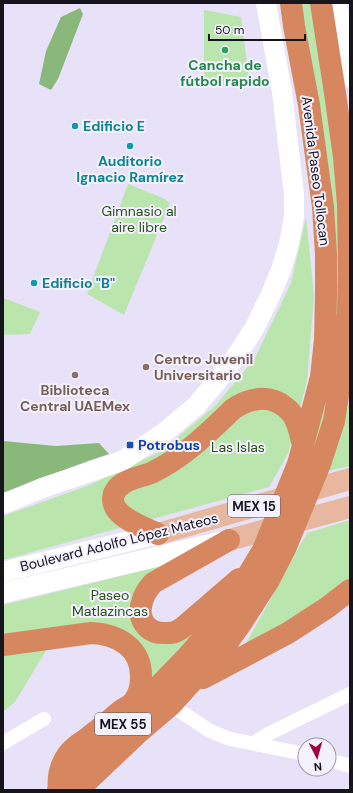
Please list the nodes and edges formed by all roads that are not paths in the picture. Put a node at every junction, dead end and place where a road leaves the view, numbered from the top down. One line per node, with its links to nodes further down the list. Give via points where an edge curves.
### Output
1 (266, 3): 10 (main road, via 282,92 294,194 294,217 282,270 254,328 231,364 196,406 165,432 122,461)
2 (291, 3): 8 (highway, Avenida Paseo Tollocan / MEX 55, via 321,191 326,254 325,340 320,377)
3 (320, 3): 7 (highway, Avenida Paseo Tollocan / MEX 55)
4 (337, 3): 5 (main road)
5 (348, 53): 6 (main road)
6 (350, 77)
7 (349, 197): 19 (highway, Avenida Paseo Tollocan / MEX 55, via 348,313 342,377 334,421 320,464 286,549 270,580 228,643)
8 (301, 456): 12 (highway, via 301,435 295,417 284,406 264,398 239,405 189,450 150,473 119,486 113,500 116,508 131,522); 14 (highway, Avenida Paseo Tollocan / MEX 55)
9 (350, 479): 12 (main road, Boulevard Adolfo López Mateos / MEX 15)
10 (3, 504)
11 (350, 507): 13 (main road, Boulevard Adolfo López Mateos / MEX 15)
12 (158, 534): 15 (main road, Boulevard Adolfo López Mateos / MEX 15)
13 (228, 540): 14 (highway, via 149,587 141,606 142,618 147,627 162,634 181,629); 17 (main road, Boulevard Adolfo López Mateos / MEX 15)
14 (257, 559): 23 (highway, MEX 55, via 226,612 186,658)
15 (3, 572)
16 (350, 590): 19 (highway, via 288,633)
17 (3, 592)
18 (3, 645): 23 (highway, via 91,633 117,638 130,647 140,667 141,682 137,696 121,710)
19 (190, 685): 21 (highway, MEX 55)
20 (350, 694): 25 (street)
21 (171, 705): 25 (street, via 210,731 230,739); 29 (highway, MEX 55)
22 (44, 719): 24 (street)
23 (100, 736): 29 (highway, via 76,746 65,758 58,783)
24 (3, 743)
25 (254, 743): 26 (street)
26 (297, 752)
27 (337, 762): 28 (street)
28 (350, 766)
29 (65, 790)

